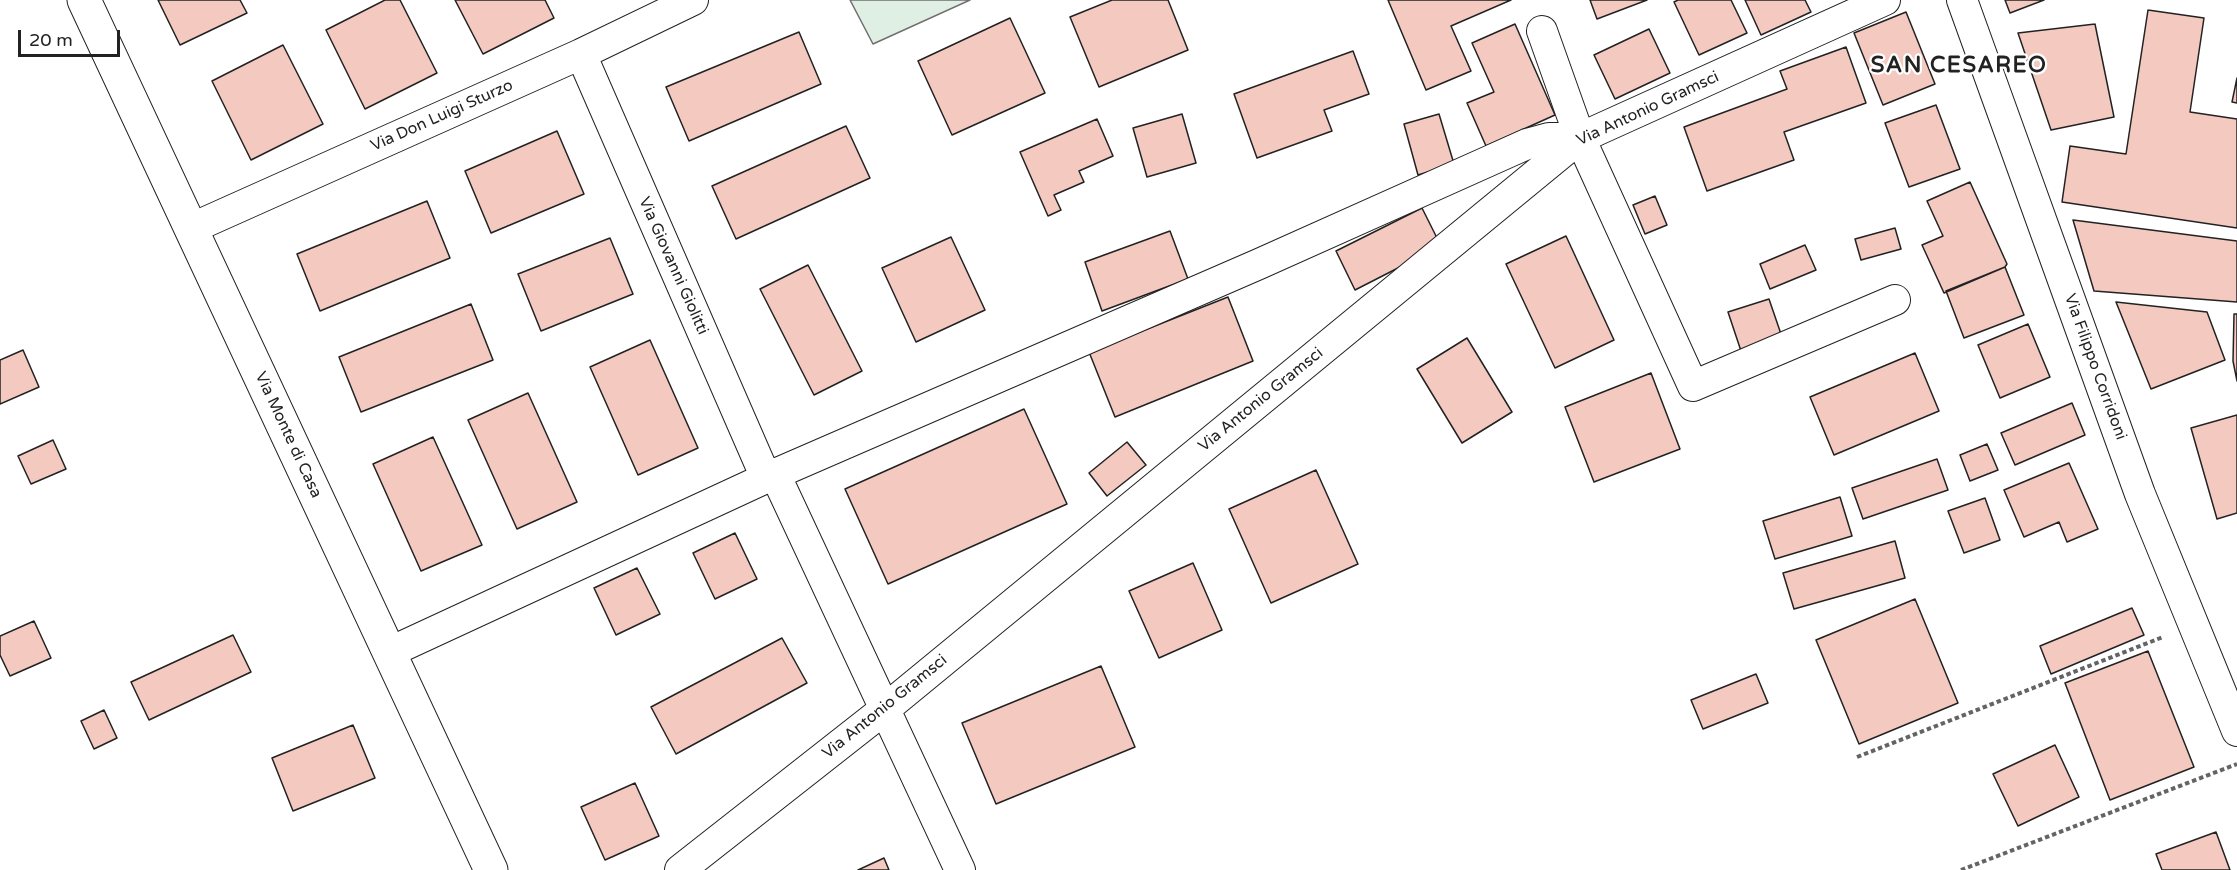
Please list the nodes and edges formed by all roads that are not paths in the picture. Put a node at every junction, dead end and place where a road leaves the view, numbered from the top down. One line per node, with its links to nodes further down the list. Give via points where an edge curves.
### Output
1 (84, 0): 8 (street, Via Monte di Casa)
2 (693, 0): 6 (street, Via Don Luigi Sturzo)
3 (1885, 0): 7 (street, Via Antonio Gramsci)
4 (1962, 0): 13 (street, Via Filippo Corridoni, via 2140,494)
5 (1542, 31): 7 (street)
6 (581, 54): 8 (street, Via Don Luigi Sturzo); 10 (street, Via Giovanni Giolitti)
7 (1580, 138): 9 (street, via 1693,386); 10 (street, via 1550,138 1527,144); 12 (street, Via Antonio Gramsci)
8 (190, 229): 11 (street, Via Monte di Casa)
9 (1894, 300)
10 (771, 476): 11 (street); 12 (street, Via Giovanni Giolitti)
11 (390, 652): 14 (street, Via Monte di Casa)
12 (885, 709): 15 (street, Via Antonio Gramsci); 16 (street, Via Giovanni Giolitti)
13 (2237, 731)
14 (491, 870)
15 (681, 870)
16 (960, 870)

